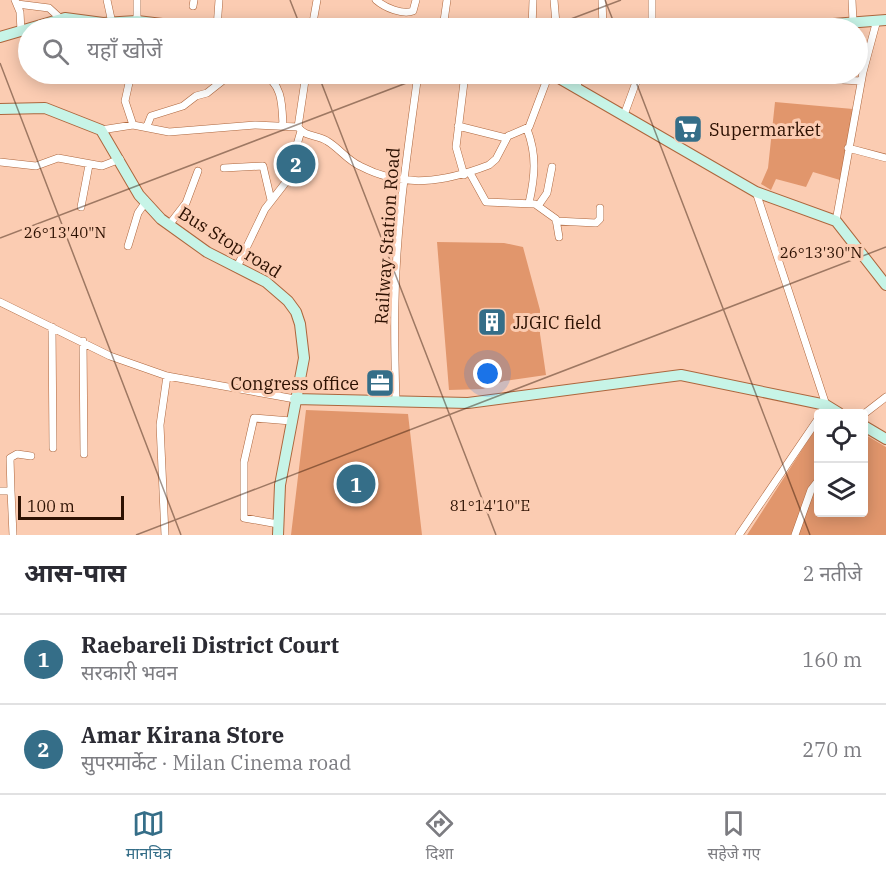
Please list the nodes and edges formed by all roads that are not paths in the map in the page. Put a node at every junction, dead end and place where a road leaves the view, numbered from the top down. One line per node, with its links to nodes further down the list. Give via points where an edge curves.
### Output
1 (106, 0): 16 (street)
2 (137, 0): 17 (street)
3 (219, 0): 18 (street)
4 (318, 0): 19 (street)
5 (376, 0): 6 (street, via 386,7 409,12)
6 (416, 0)
7 (447, 0): 20 (street)
8 (533, 0): 21 (street)
9 (554, 0): 22 (street)
10 (602, 0): 23 (street)
11 (652, 0): 24 (street)
12 (852, 0): 25 (street)
13 (16, 2): 14 (street); 15 (street, via 49,8)
14 (19, 18)
15 (60, 18)
16 (111, 18)
17 (133, 18)
18 (218, 18)
19 (314, 18)
20 (444, 18)
21 (532, 18)
22 (556, 18)
23 (602, 18)
24 (652, 18)
25 (853, 18)
26 (882, 20): 29 (street)
27 (18, 32): 28 (street)
28 (0, 37)
29 (868, 61)
30 (128, 84): 44 (street, via 125,101)
31 (218, 84): 45 (street, via 183,106 151,116)
32 (274, 84): 46 (street, via 280,96)
33 (305, 84): 48 (street)
34 (417, 84): 61 (street, Railway Station Road)
35 (464, 84): 47 (street)
36 (546, 84): 49 (street)
37 (569, 84): 41 (street)
38 (577, 84): 41 (street)
39 (635, 84): 43 (street)
40 (860, 84): 52 (street)
41 (575, 87): 43 (street)
42 (0, 109): 50 (street, via 45,108)
43 (624, 115): 62 (street)
44 (133, 125): 45 (street); 50 (street)
45 (147, 126): 46 (street, via 169,132)
46 (283, 126): 48 (street)
47 (458, 126): 51 (street); 60 (street, via 457,154)
48 (300, 129): 61 (street, via 326,140 361,167); 63 (street, via 286,182)
49 (527, 129): 51 (street); 65 (street, via 534,149 535,170)
50 (101, 130): 54 (street, Bus Stop road)
51 (506, 138): 60 (street, via 496,159)
52 (848, 148): 53 (street); 70 (street)
53 (886, 158)
54 (120, 159): 56 (street, via 102,166); 64 (street, Bus Stop road)
55 (0, 162): 56 (street, via 36,166 58,158)
56 (89, 165): 67 (street)
57 (552, 167): 66 (street, via 547,193)
58 (224, 168): 63 (street, via 263,166)
59 (198, 171): 71 (street, via 186,203)
60 (467, 174): 61 (street, via 425,183); 65 (street, via 486,202)
61 (403, 179): 82 (street, Railway Station Road, via 394,301)
62 (756, 192): 70 (street); 83 (street)
63 (271, 200): 74 (street)
64 (145, 203): 71 (street, Bus Stop road); 73 (street)
65 (529, 203): 66 (street)
66 (538, 206): 69 (street)
67 (81, 207)
68 (600, 208): 69 (street, via 596,223)
69 (556, 221): 72 (street)
70 (836, 221): 75 (street)
71 (169, 225): 74 (street, Bus Stop road, via 207,252)
72 (559, 237)
73 (128, 246)
74 (237, 267): 81 (street, Bus Stop road, via 266,282 288,301 300,324 304,358)
75 (886, 284)
76 (0, 302): 77 (street)
77 (52, 327): 78 (street); 89 (street)
78 (83, 341): 79 (street, via 122,361); 90 (street)
79 (167, 376): 81 (street); 97 (street, via 161,414)
80 (886, 397): 84 (street)
81 (295, 399): 82 (street); 85 (street, Bus Stop road)
82 (396, 402): 83 (street, via 492,402 681,375)
83 (823, 409)
84 (868, 411)
85 (291, 421): 95 (street, Bus Stop road, via 280,485); 95 (street, via 254,418 245,456 244,518)
86 (814, 425): 98 (street)
87 (868, 428): 88 (street)
88 (886, 439)
89 (52, 448)
90 (84, 454)
91 (31, 456): 94 (street, via 17,454 10,458)
92 (814, 487): 99 (street)
93 (0, 491): 94 (street)
94 (11, 491): 96 (street)
95 (278, 530)
96 (13, 535)
97 (165, 535)
98 (738, 535)
99 (795, 535)

